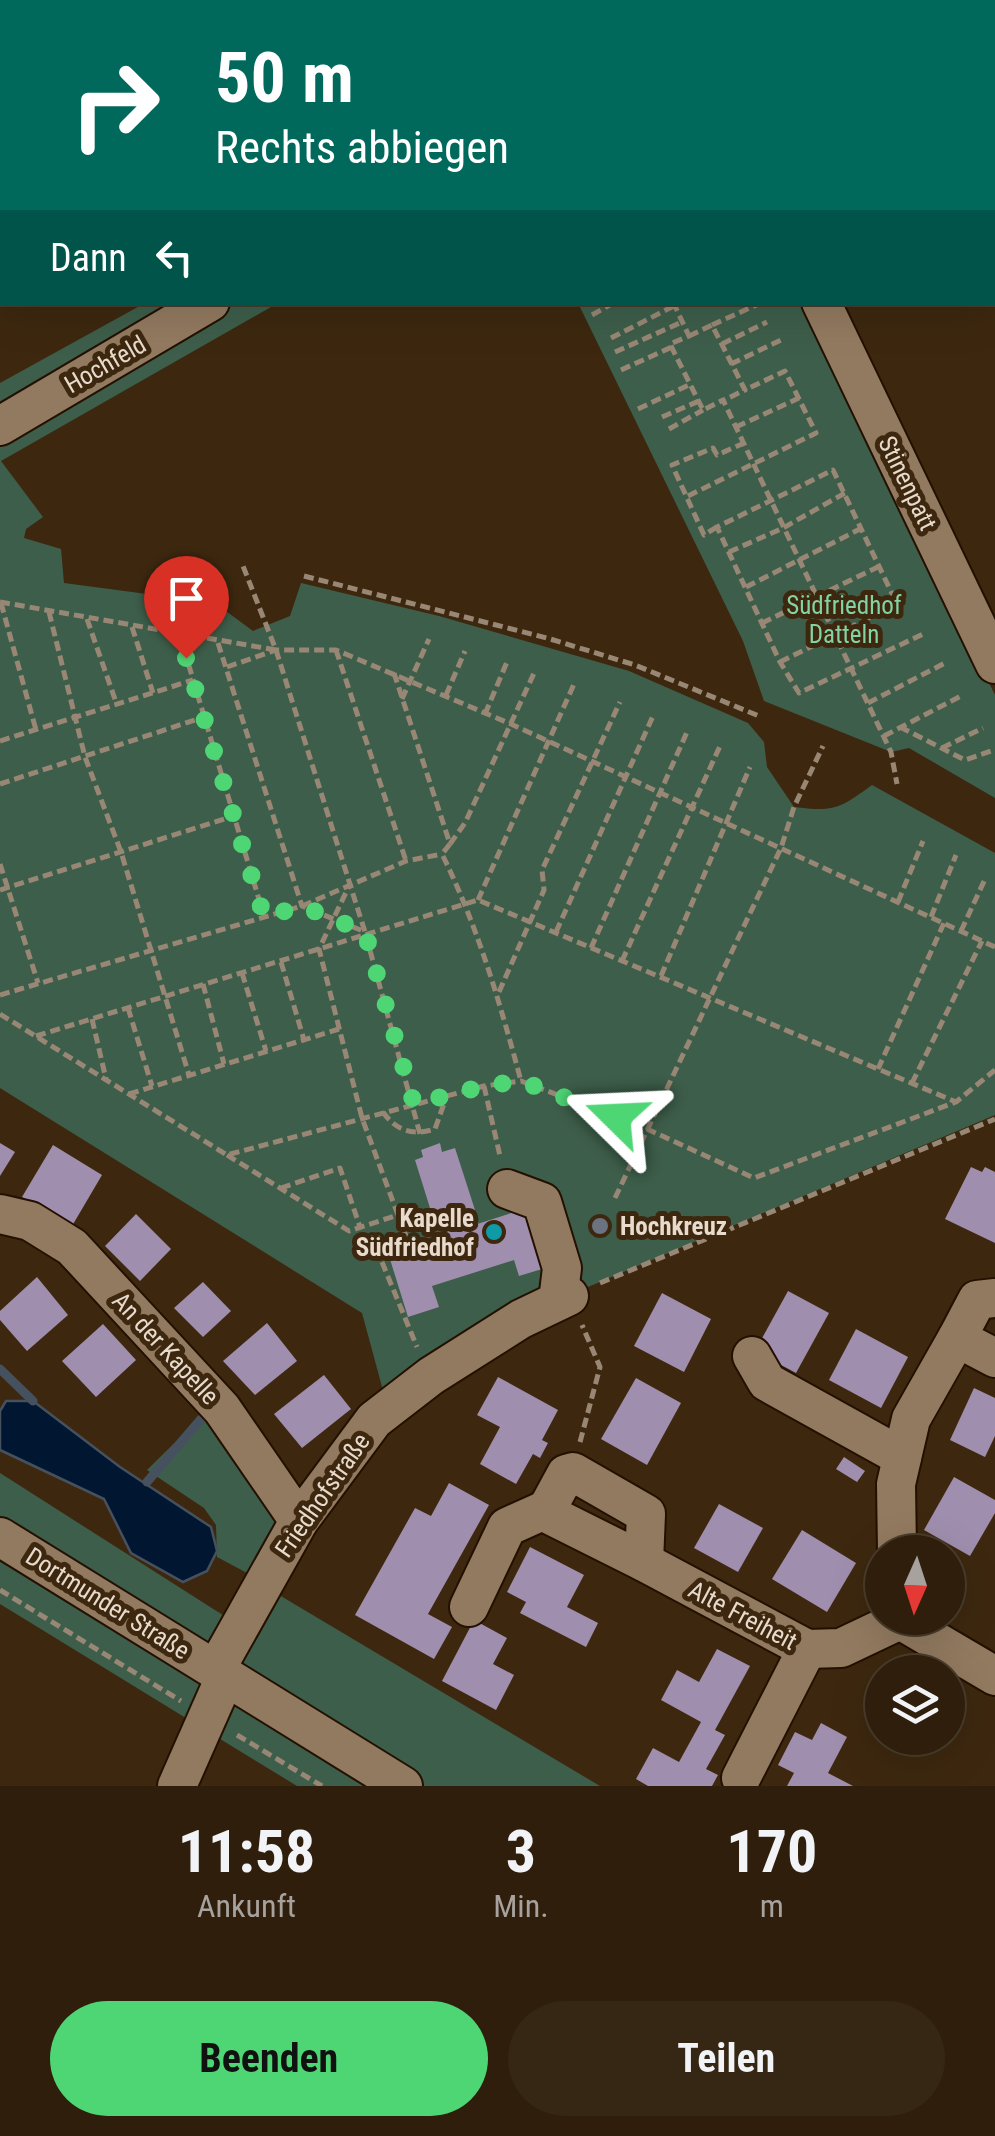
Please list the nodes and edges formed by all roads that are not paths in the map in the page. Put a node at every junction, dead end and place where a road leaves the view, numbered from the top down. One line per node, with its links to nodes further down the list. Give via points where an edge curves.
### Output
1 (205, 305): 3 (street, Hochfeld)
2 (822, 305): 4 (street, Stinenpatt)
3 (0, 426)
4 (995, 664)
5 (507, 1188): 13 (street, Friedhofstraße, via 542,1202 562,1268 563,1298 431,1376 374,1420)
6 (0, 1214): 13 (street, An der Kapelle, via 30,1220 72,1247 222,1408)
7 (995, 1298): 8 (street, via 977,1300)
8 (957, 1338): 10 (street); 11 (street, via 911,1419)
9 (752, 1356): 11 (street, via 768,1382)
10 (995, 1358)
11 (902, 1457): 14 (street)
12 (547, 1509): 16 (street, Alte Freiheit); 16 (street, via 572,1472 646,1514); 17 (street, via 507,1527)
13 (299, 1520): 21 (street, Friedhofstraße)
14 (897, 1535)
15 (0, 1537): 21 (street, Dortmunder Straße)
16 (644, 1562): 20 (street, Alte Freiheit)
17 (468, 1606)
18 (867, 1635): 20 (street, Alte Freiheit, via 841,1648)
19 (927, 1635): 22 (street, Alte Freiheit)
20 (808, 1649): 23 (street)
21 (221, 1672): 24 (street, Friedhofstraße, via 209,1718); 25 (street, Dortmunder Straße)
22 (995, 1676)
23 (742, 1778)
24 (178, 1786)
25 (403, 1786)

